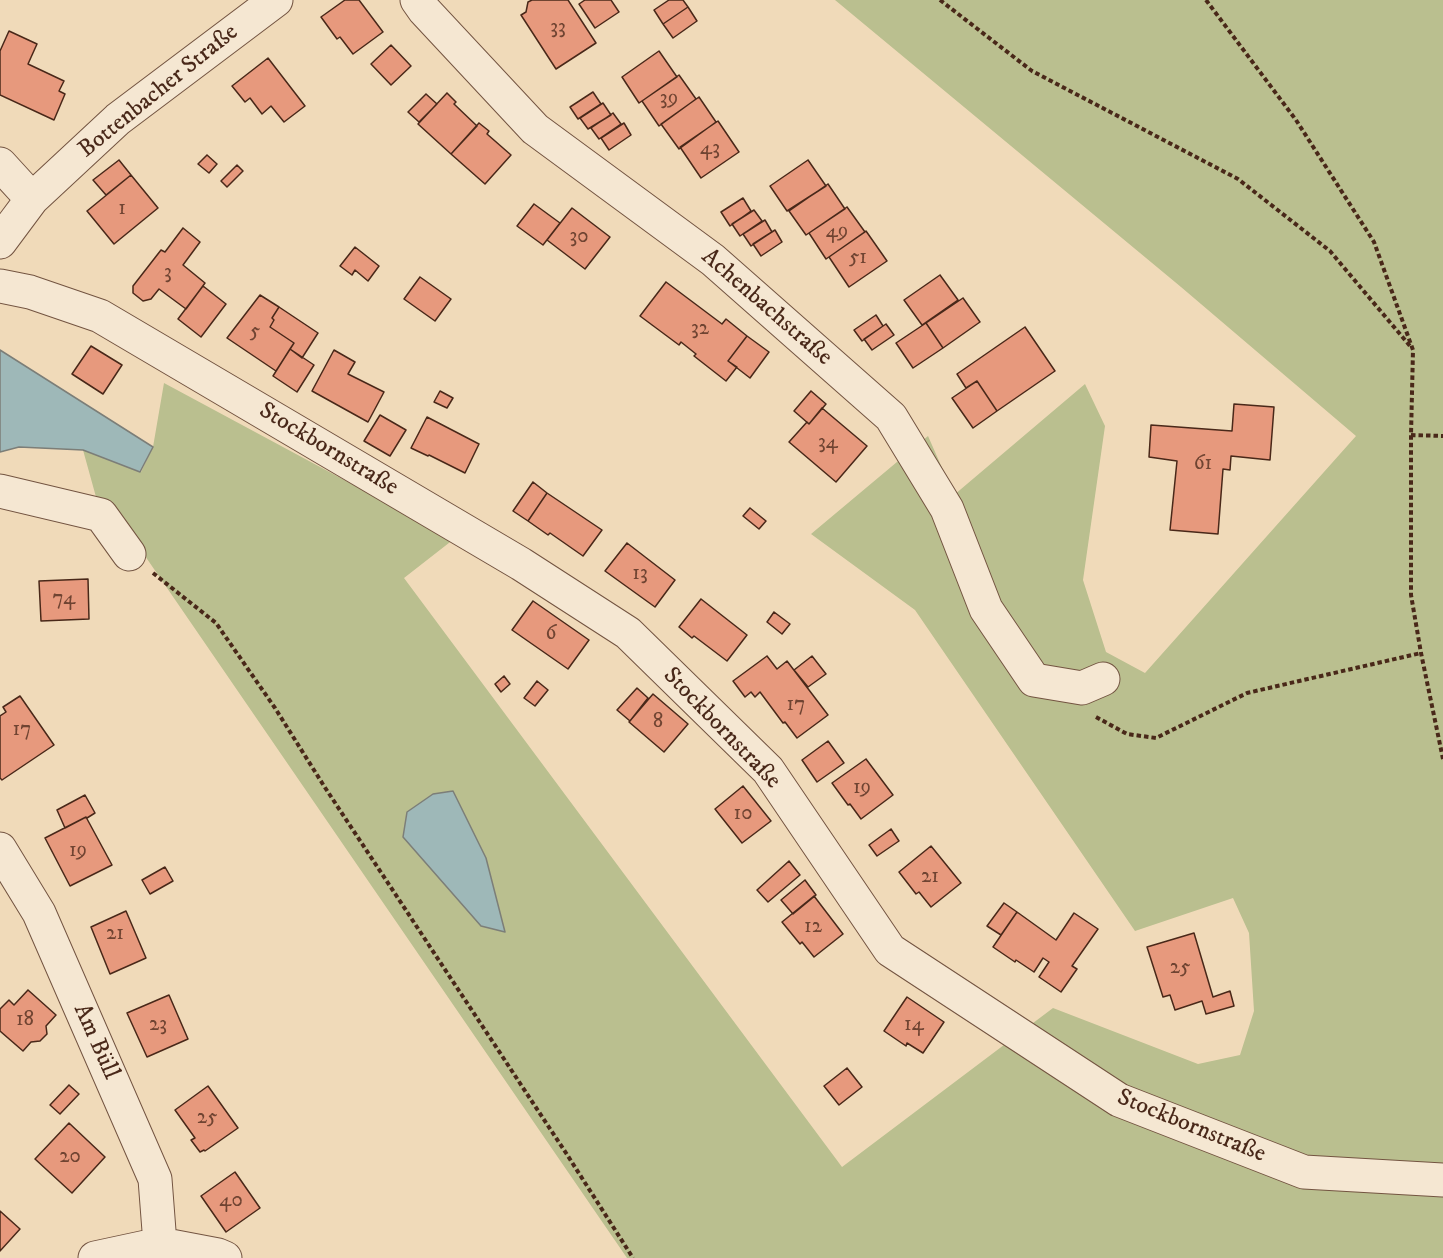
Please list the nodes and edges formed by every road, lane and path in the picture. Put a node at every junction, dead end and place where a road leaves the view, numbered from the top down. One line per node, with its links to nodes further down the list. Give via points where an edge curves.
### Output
1 (276, 0): 6 (street, Bottenbacher Straße, via 118,119)
2 (417, 0): 15 (street, Achenbachstraße, via 535,129 713,260 891,417 947,509 986,609 1034,680 1082,688)
3 (940, 0): 9 (path, via 1032,71 1238,179 1330,251)
4 (1206, 0): 9 (path, via 1296,120 1374,242)
5 (0, 164): 6 (street)
6 (32, 198): 7 (street, Bottenbacher Straße)
7 (0, 242)
8 (0, 286): 19 (street, Stockbornstraße, via 100,316 521,564 628,633 768,770 890,950 1119,1100 1304,1172)
9 (1413, 350): 10 (path)
10 (1411, 435): 11 (path); 14 (path, via 1411,596)
11 (1443, 436)
12 (0, 491): 13 (street, via 101,515)
13 (129, 554): 23 (path, via 216,623)
14 (1421, 653): 16 (path, via 1247,693 1156,738 1127,735); 17 (path)
15 (1103, 679)
16 (1096, 716)
17 (1443, 759)
18 (0, 849): 20 (street, Am Büll, via 39,914 155,1179)
19 (1443, 1180)
20 (160, 1244): 21 (street); 22 (street)
21 (94, 1258)
22 (225, 1258)
23 (633, 1258)

